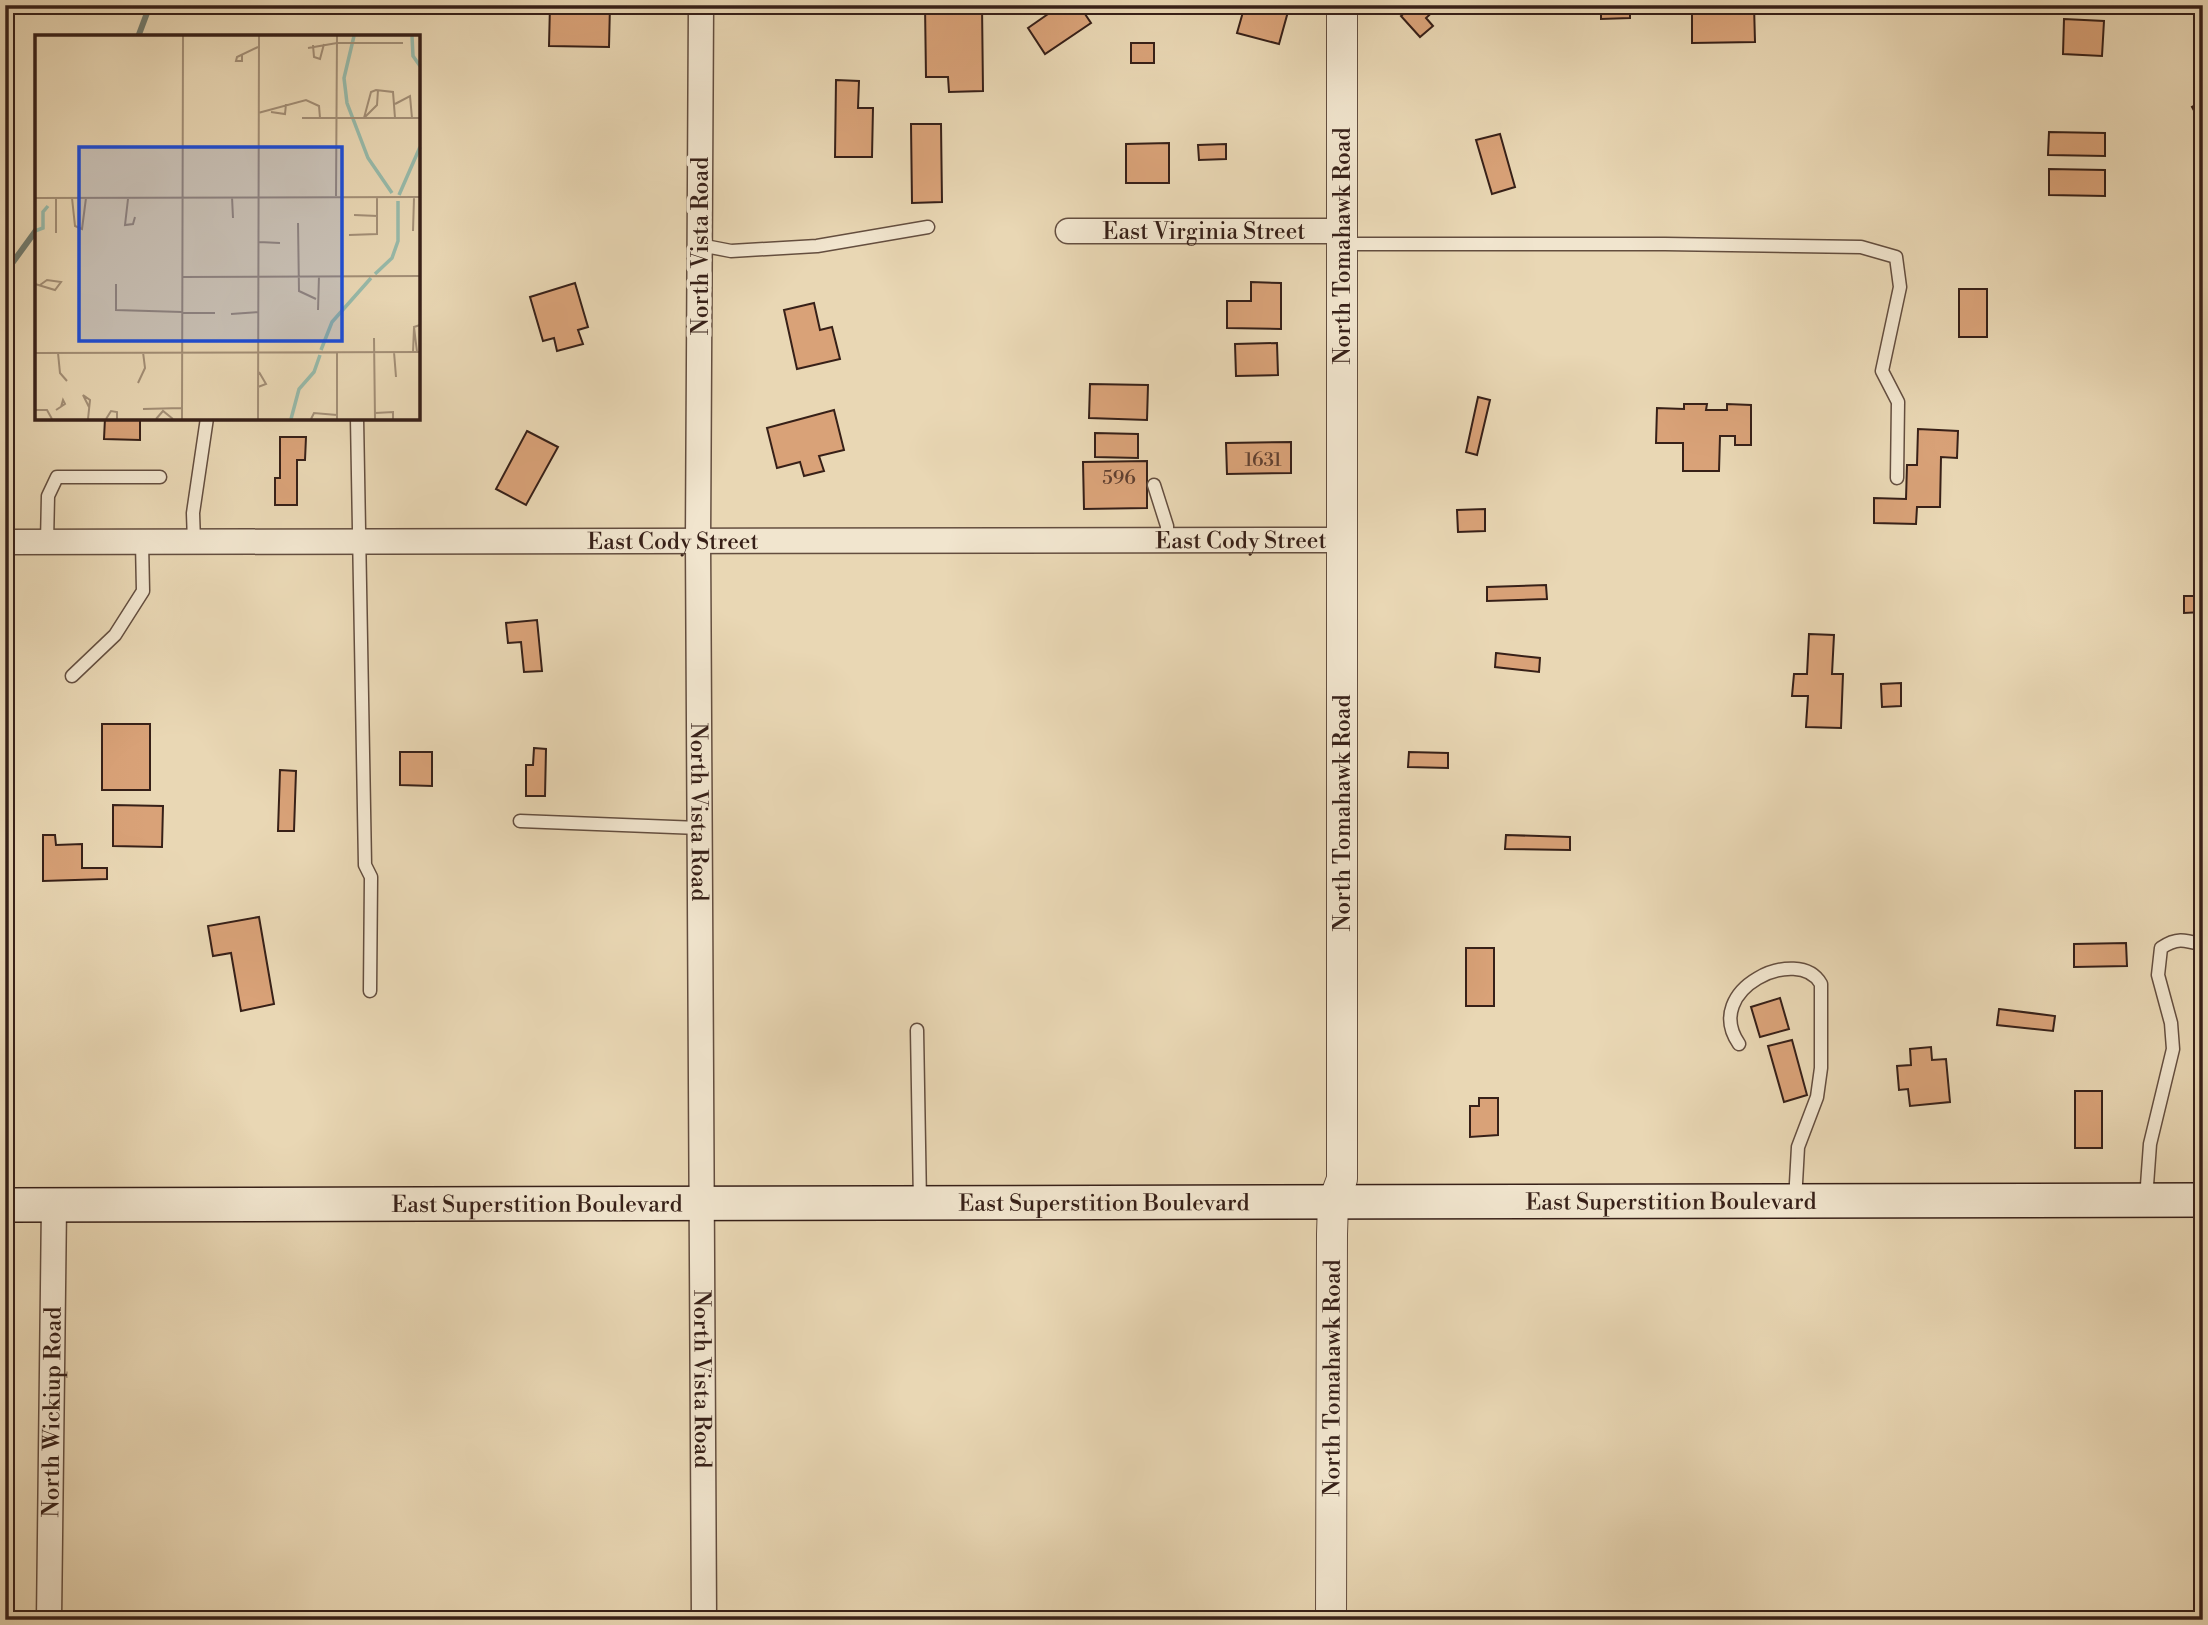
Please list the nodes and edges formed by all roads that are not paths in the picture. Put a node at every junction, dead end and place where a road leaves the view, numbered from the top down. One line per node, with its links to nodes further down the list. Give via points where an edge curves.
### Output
1 (701, 5): 6 (street, North Vista Road)
2 (1342, 5): 5 (street, North Tomahawk Road)
3 (928, 227): 6 (lane, via 817,246 731,251)
4 (1068, 231): 5 (street, East Virginia Street)
5 (1342, 237): 10 (lane, via 1861,247 1896,257 1900,287 1882,371 1898,402); 12 (street, North Tomahawk Road)
6 (700, 245): 13 (street, North Vista Road)
7 (207, 420): 18 (lane, via 193,513)
8 (357, 420): 19 (lane)
9 (160, 477): 16 (lane, via 57,477 48,496)
10 (1897, 478)
11 (1154, 485): 14 (lane)
12 (1343, 540): 14 (street, East Cody Street); 30 (street, North Tomahawk Road, via 1342,1179)
13 (698, 541): 14 (street, East Cody Street); 19 (street, East Cody Street); 22 (street, North Vista Road)
14 (1167, 541)
15 (5, 542): 16 (street, East Cody Street)
16 (47, 542): 17 (street, East Cody Street)
17 (142, 542): 18 (street, East Cody Street); 20 (lane, via 143,591 115,635)
18 (194, 542): 19 (street, East Cody Street)
19 (359, 542): 24 (lane, via 365,865 371,877)
20 (72, 676)
21 (520, 821): 22 (lane)
22 (699, 828): 31 (street, North Vista Road)
23 (2203, 945): 27 (lane, via 2185,940 2161,947 2158,975 2173,1049 2150,1144)
24 (370, 990)
25 (917, 1030): 32 (lane)
26 (1739, 1044): 29 (lane, via 1731,1014 1749,982 1780,970 1817,976 1821,984 1821,1068 1817,1097 1798,1147)
27 (2146, 1200): 28 (main road, East Superstition Boulevard); 29 (main road, East Superstition Boulevard)
28 (2203, 1200)
29 (1795, 1202): 30 (main road, East Superstition Boulevard)
30 (1333, 1203): 32 (main road, East Superstition Boulevard); 37 (street, North Tomahawk Road)
31 (701, 1204): 32 (main road, East Superstition Boulevard); 34 (main road, East Superstition Boulevard); 36 (street, North Vista Road)
32 (920, 1204)
33 (5, 1205): 34 (main road, East Superstition Boulevard)
34 (54, 1205): 35 (street, North Wickiup Road)
35 (49, 1620)
36 (704, 1620)
37 (1331, 1620)

